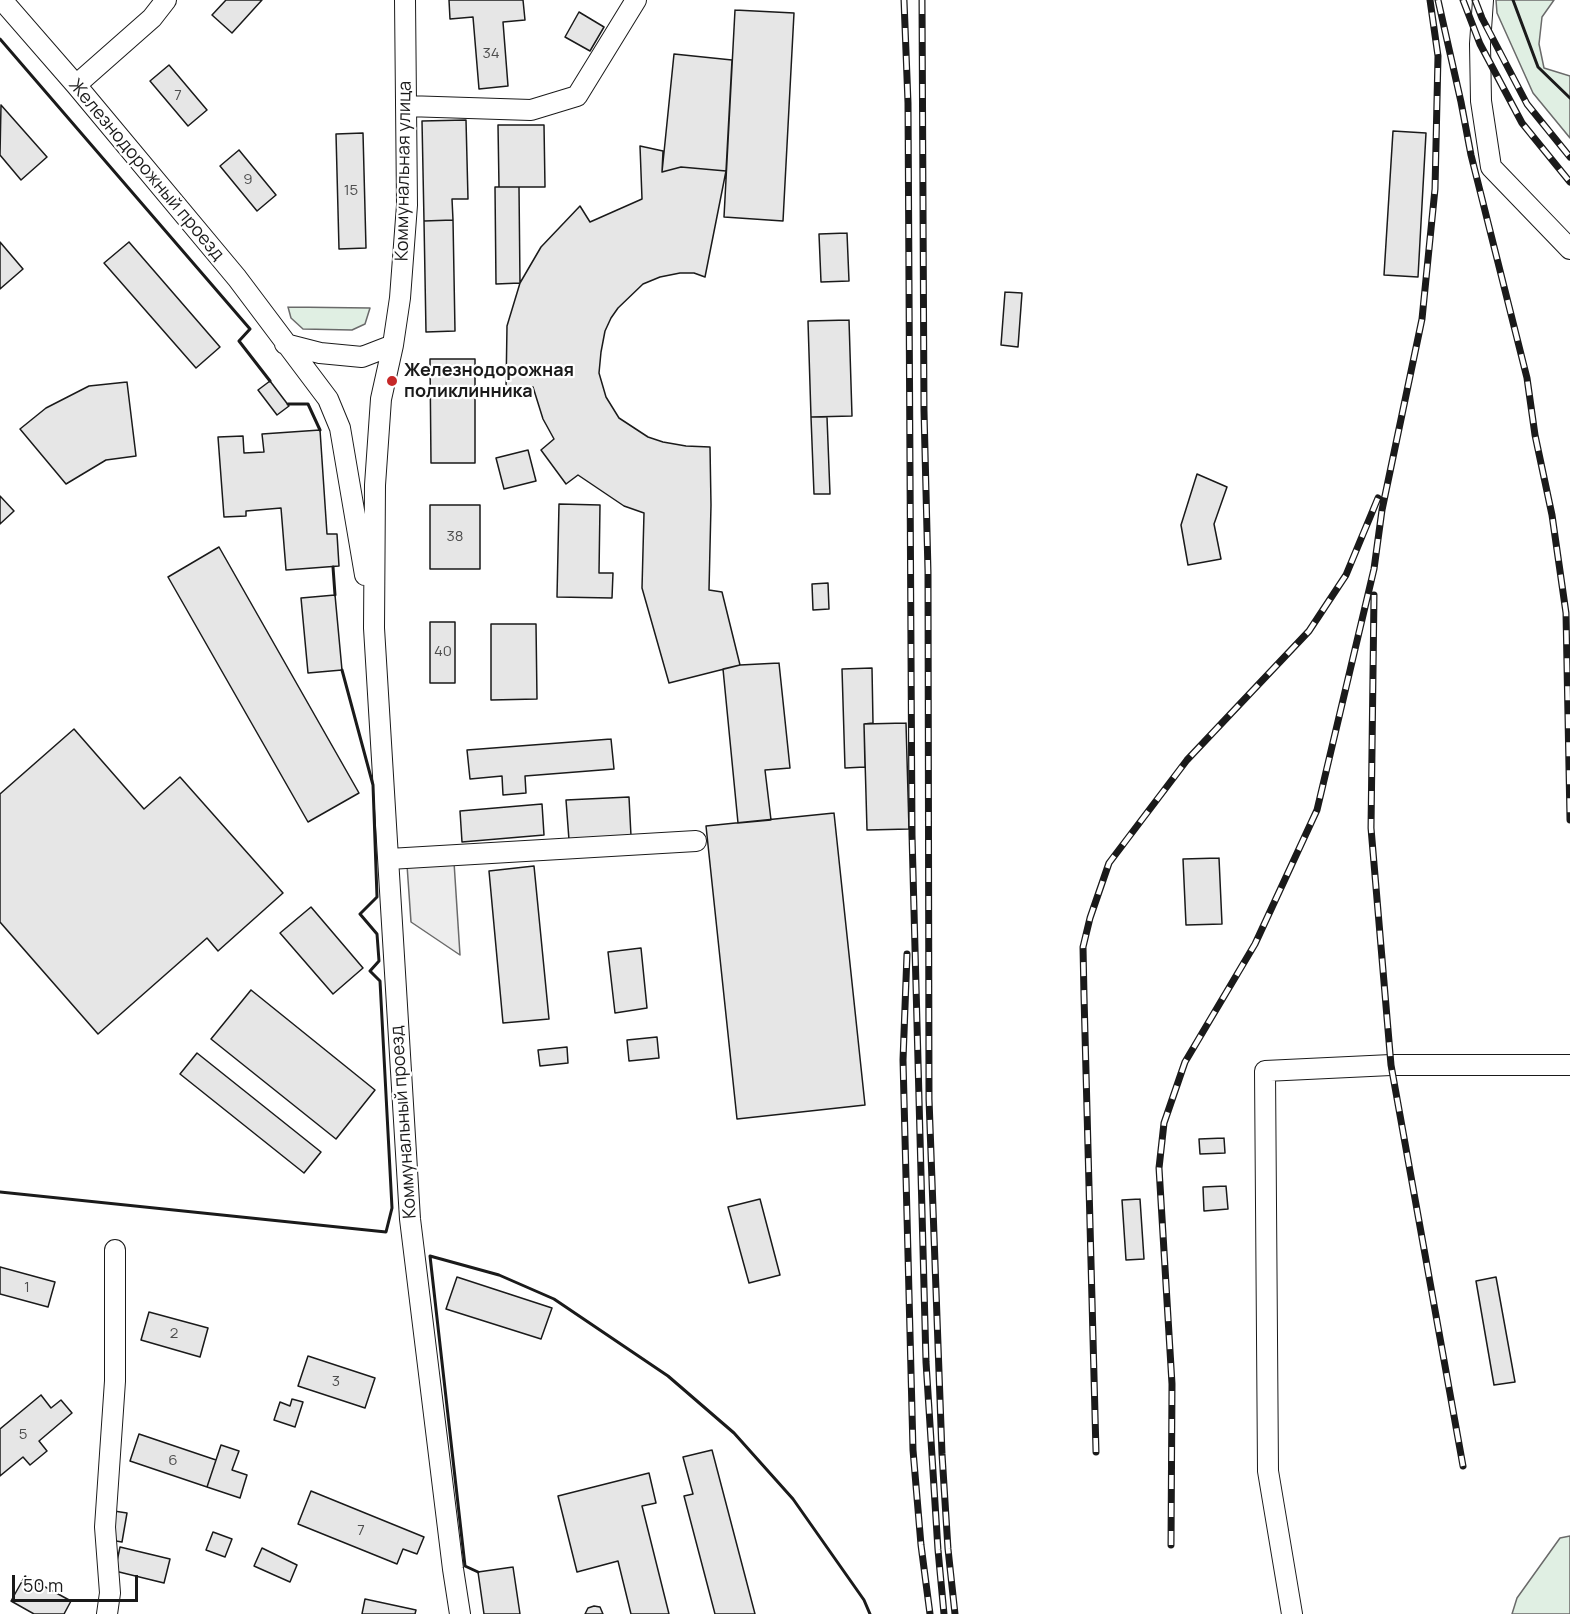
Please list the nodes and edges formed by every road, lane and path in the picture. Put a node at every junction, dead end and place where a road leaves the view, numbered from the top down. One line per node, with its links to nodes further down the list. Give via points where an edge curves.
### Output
1 (2, 0): 6 (street, Железнодорожный проезд)
2 (166, 0): 6 (street, via 152,18)
3 (405, 0): 7 (street, Коммунальная улица)
4 (636, 0): 7 (street, via 577,96 531,110)
5 (1483, 0): 8 (street, via 1481,101 1491,167)
6 (76, 85): 9 (street, Железнодорожный проезд, via 237,278)
7 (406, 106): 10 (street, Коммунальная улица, via 407,205)
8 (1570, 249)
9 (285, 344): 10 (street, via 320,353 362,357); 11 (street, Железнодорожный проезд, via 328,399 340,428)
10 (393, 345): 11 (street, Коммунальная улица, via 381,399 375,485)
11 (374, 628): 13 (street, Коммунальный проезд)
12 (696, 841): 13 (street)
13 (389, 859): 17 (street, Коммунальный проезд, via 410,1219)
14 (1570, 1065): 18 (street, via 1390,1065 1265,1071 1268,1471)
15 (115, 1250): 16 (street, via 115,1381 105,1527 110,1593)
16 (107, 1614)
17 (460, 1614)
18 (1292, 1614)

